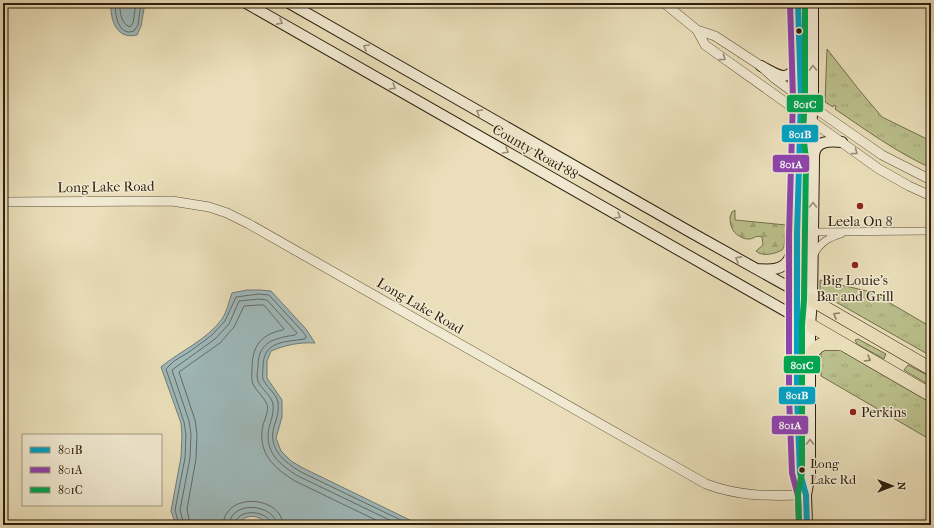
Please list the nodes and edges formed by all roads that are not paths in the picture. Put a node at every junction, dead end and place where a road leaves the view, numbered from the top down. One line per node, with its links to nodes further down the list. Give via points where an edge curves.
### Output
1 (246, 3): 26 (main road, County Road 88, one-way to 26)
2 (289, 3): 23 (main road, County Road 88, one-way to 2)
3 (664, 3): 6 (street)
4 (798, 3): 7 (main road)
5 (813, 3): 10 (main road, one-way to 5)
6 (697, 30): 8 (street, via 715,36); 11 (street, one-way to 11, via 705,45)
7 (800, 64): 8 (main road, via 789,76 783,76); 9 (main road)
8 (761, 66): 9 (street)
9 (801, 98): 10 (street); 11 (main road)
10 (813, 107): 12 (main road); 15 (street, via 882,155)
11 (800, 113): 12 (street); 21 (main road)
12 (813, 121): 13 (street); 14 (main road)
13 (842, 142): 14 (main road, via 822,143 814,153); 16 (street, one-way to 16, via 884,172)
14 (814, 159): 19 (main road, one-way to 14)
15 (931, 180)
16 (931, 196)
17 (3, 202): 32 (street, Long Lake Road, via 172,200 209,207 249,224 706,484 751,495)
18 (931, 231): 20 (street)
19 (813, 232): 20 (street); 22 (main road)
20 (849, 232): 22 (street, via 834,236 820,244)
21 (797, 235): 23 (main road, via 790,257 784,266 770,269); 24 (main road)
22 (812, 256): 25 (main road)
23 (754, 268): 24 (main road, County Road 88)
24 (797, 292): 25 (main road, County Road 88); 26 (main road)
25 (812, 300): 27 (main road); 30 (highway, one-way to 25)
26 (797, 319): 27 (main road, County Road 88); 32 (main road, via 800,473)
27 (810, 325): 28 (highway); 29 (main road)
28 (842, 344): 29 (highway, via 819,345); 31 (highway, one-way to 31)
29 (810, 356): 32 (main road, one-way to 29, via 810,473)
30 (931, 369)
31 (931, 395)
32 (806, 495): 33 (main road)
33 (807, 525)

